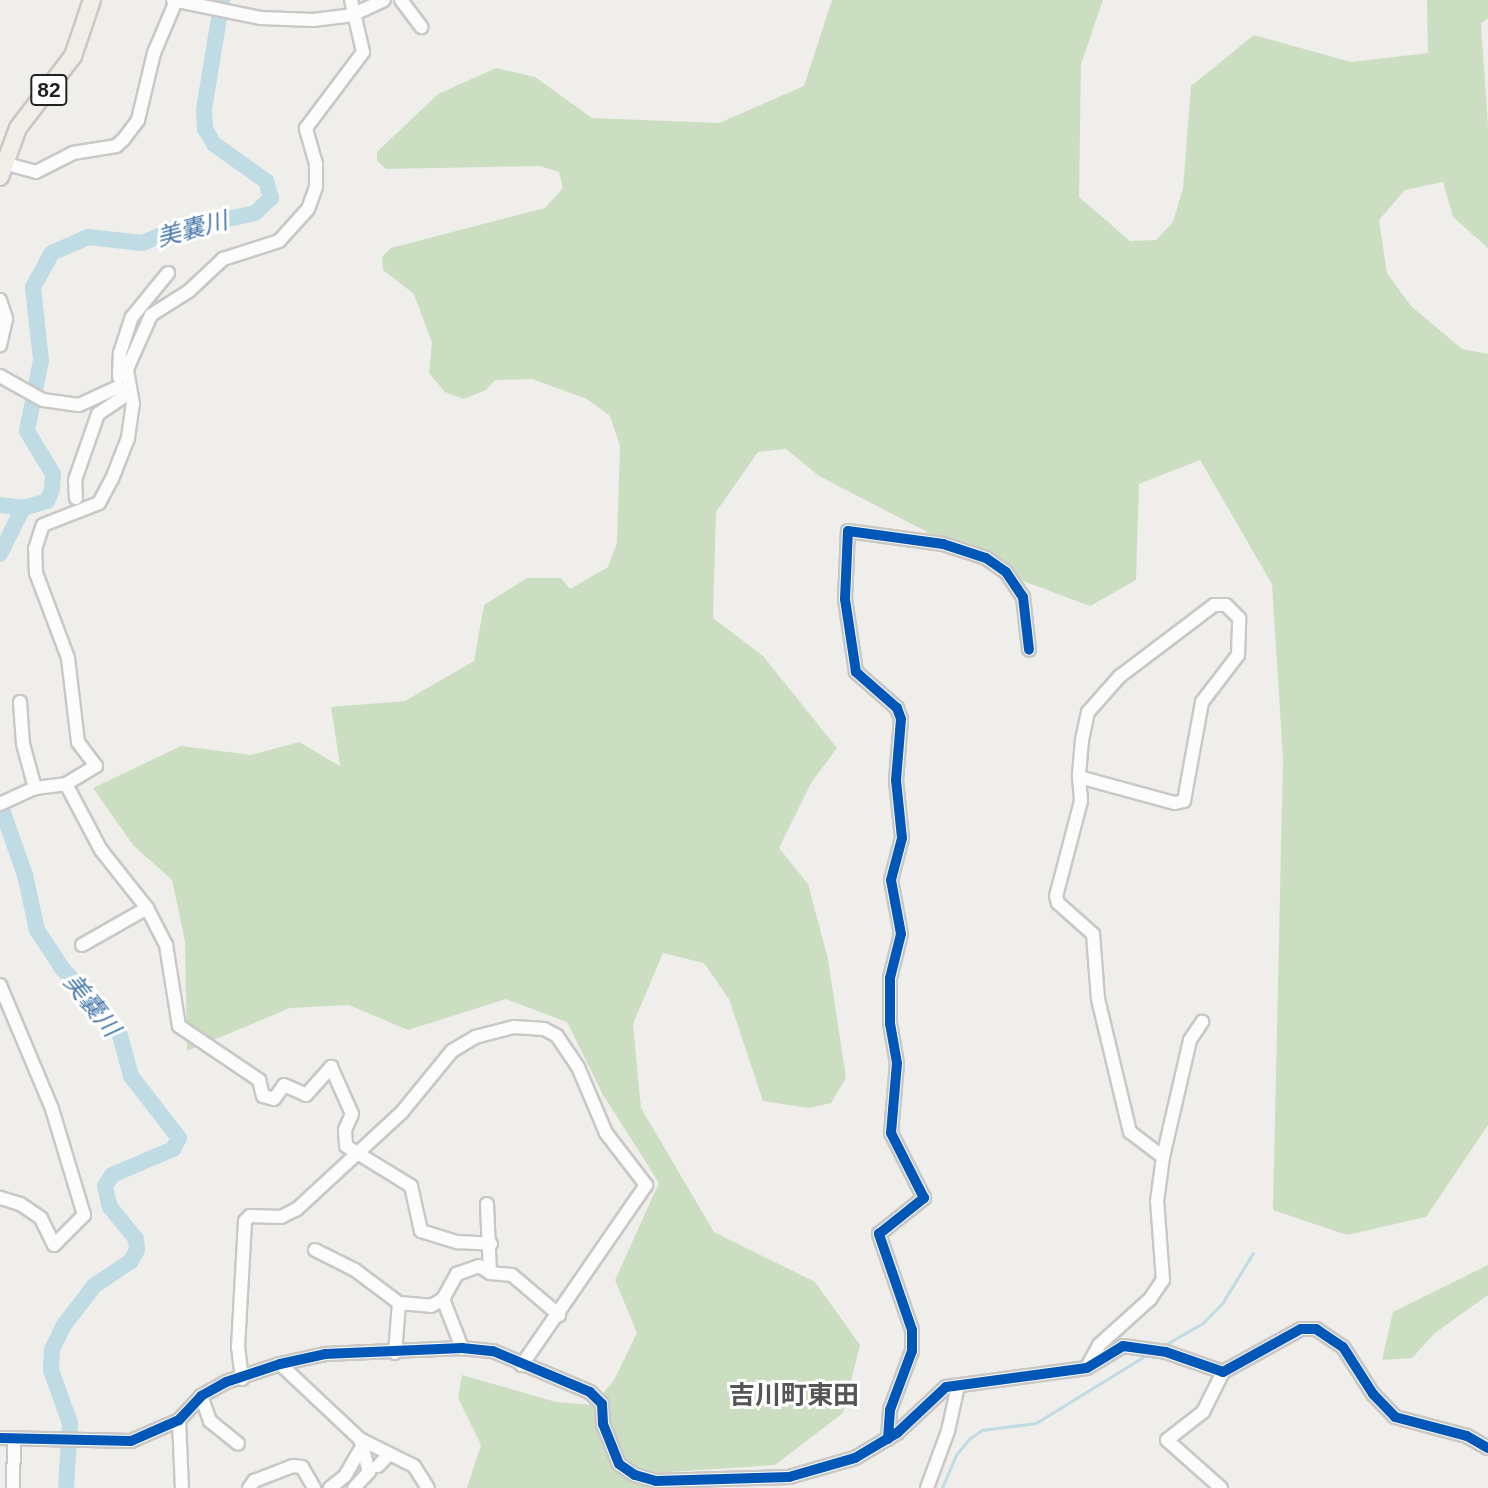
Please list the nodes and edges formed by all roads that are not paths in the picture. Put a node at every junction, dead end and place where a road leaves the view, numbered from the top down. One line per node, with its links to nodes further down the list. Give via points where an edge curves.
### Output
1 (351, 0): 6 (street)
2 (384, 0): 6 (street)
3 (401, 0): 7 (street)
4 (175, 1): 6 (street, via 209,10 289,19); 10 (street, via 154,53 138,120 123,140 116,146 74,153 37,172)
5 (88, 2): 10 (main road, 82, via 73,56 22,121)
6 (352, 15): 8 (street, via 363,52)
7 (421, 27)
8 (338, 89): 9 (street); 15 (street, via 306,128 316,164 316,187 308,209 279,241 223,260 189,291 151,315 130,354)
9 (329, 111)
10 (2, 170)
11 (168, 273): 15 (street, via 132,317 120,352)
12 (0, 300): 13 (street, via 6,319)
13 (0, 345)
14 (0, 376): 15 (street, via 43,400 79,405)
15 (123, 391): 16 (street, via 98,414 75,480); 20 (street, via 133,404 128,438 99,503 43,524 35,549 36,573 68,658 78,742 96,766)
16 (76, 498)
17 (1029, 650): 49 (street, via 1023,597 1006,572 986,558 943,544 848,531 845,599 856,672 897,708 901,719 895,780 902,838 891,880 901,934 890,978 890,1024 897,1063 891,1133 924,1198 879,1234 912,1330 912,1351 890,1410)
18 (20, 702): 21 (street, via 23,744)
19 (1079, 777): 19 (street, via 1088,712 1102,693 1204,612 1214,605 1226,605 1239,618 1238,654 1202,702 1184,801 1175,803); 28 (street, via 1081,801 1058,903 1093,934 1098,999 1130,1132)
20 (66, 784): 21 (street); 23 (street, via 101,850)
21 (34, 788): 22 (street)
22 (1, 803)
23 (147, 908): 24 (street); 27 (street, via 166,945 179,1026 259,1080 264,1096 274,1099 284,1085 306,1095 331,1067 352,1114 346,1146)
24 (82, 945)
25 (0, 985): 29 (street, via 52,1109 84,1215 54,1245 41,1219 20,1204)
26 (1202, 1022): 28 (street, via 1190,1040)
27 (355, 1153): 31 (street, via 411,1186 421,1231 428,1237); 36 (street, via 402,1112 452,1051 475,1037 514,1027 544,1029 557,1036 578,1067 606,1133 646,1185); 43 (street, via 324,1188 297,1209 281,1217 250,1216 245,1222 238,1347)
28 (1163, 1157): 41 (street, via 1157,1201 1163,1280 1150,1299 1098,1345)
29 (0, 1199)
30 (486, 1204): 31 (street)
31 (491, 1244): 33 (street)
32 (314, 1250): 35 (street, via 355,1269)
33 (490, 1273): 34 (street, via 479,1266 457,1274); 36 (street, via 512,1275)
34 (443, 1299): 35 (street, via 431,1306); 37 (street)
35 (399, 1303): 38 (street)
36 (559, 1315): 40 (street)
37 (462, 1348): 38 (street); 40 (street, via 493,1351)
38 (395, 1353): 39 (street, via 325,1354)
39 (280, 1363): 43 (street); 51 (street)
40 (522, 1365): 55 (street, via 596,1398 602,1404 603,1424 619,1464)
41 (1087, 1368): 42 (street, via 1114,1349 1138,1346); 44 (street)
42 (1223, 1372): 52 (street, via 1242,1365 1292,1331 1316,1329 1343,1347 1378,1401 1395,1417 1467,1436); 64 (street, via 1203,1412 1167,1440)
43 (242, 1380): 45 (street)
44 (958, 1386): 49 (street, via 946,1387); 63 (street, via 948,1431)
45 (201, 1396): 46 (street); 50 (street, via 210,1421)
46 (179, 1420): 48 (street, via 131,1441); 57 (street)
47 (0, 1438): 48 (street)
48 (14, 1439): 56 (street)
49 (888, 1439): 55 (street, via 855,1458 789,1477)
50 (238, 1444)
51 (360, 1444): 53 (street); 60 (street, via 345,1476); 61 (street, via 369,1472)
52 (1488, 1448)
53 (389, 1454): 54 (street); 62 (street, via 414,1466)
54 (378, 1466)
55 (645, 1484)
56 (13, 1488)
57 (182, 1488)
58 (250, 1488): 59 (street, via 254,1482 293,1466 302,1467)
59 (314, 1488)
60 (330, 1488)
61 (354, 1488)
62 (428, 1488)
63 (927, 1488)
64 (1220, 1488)

